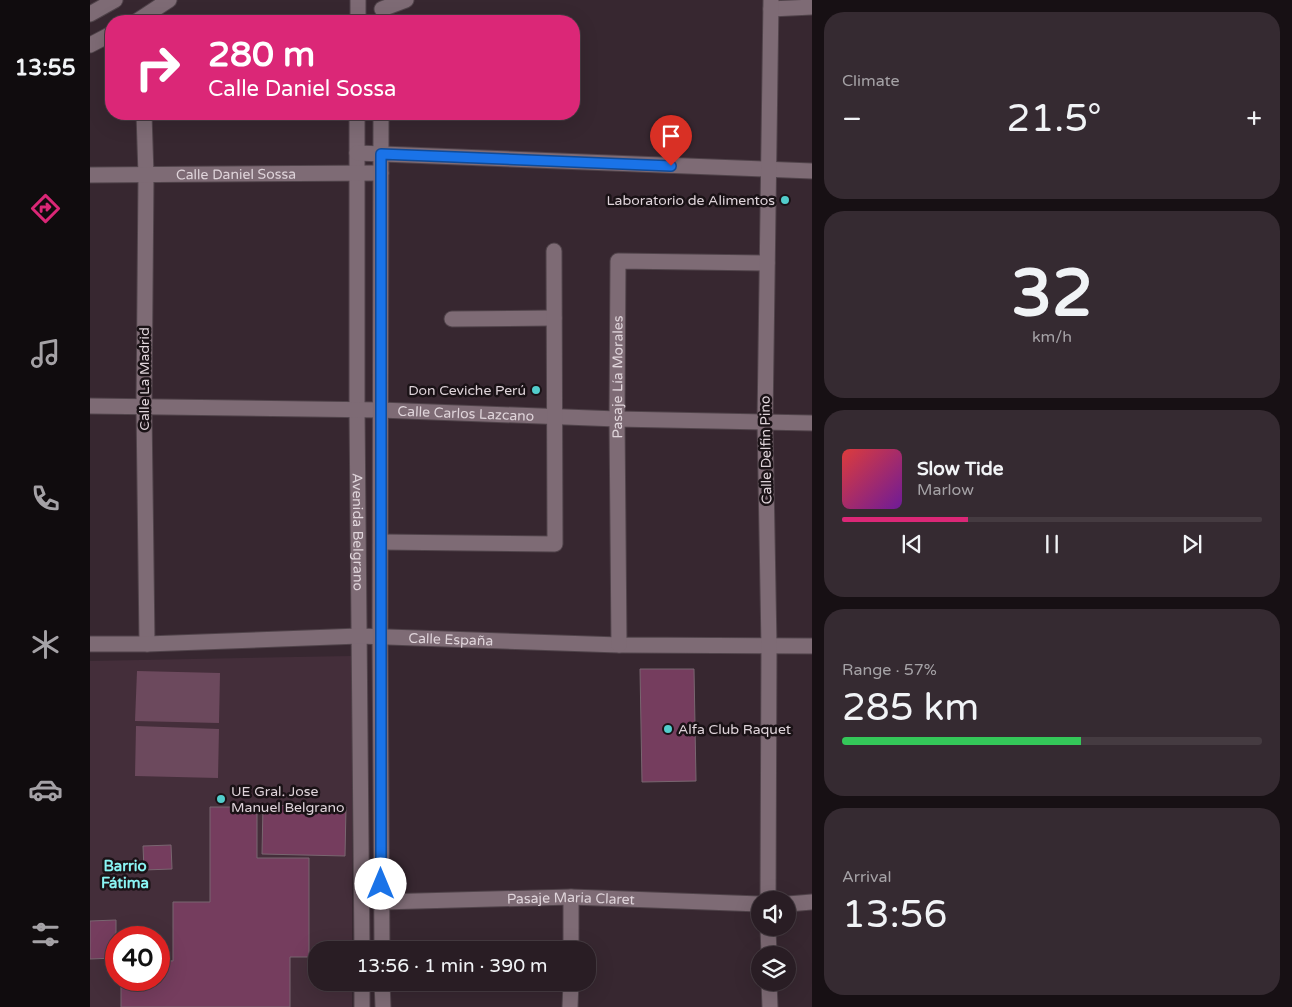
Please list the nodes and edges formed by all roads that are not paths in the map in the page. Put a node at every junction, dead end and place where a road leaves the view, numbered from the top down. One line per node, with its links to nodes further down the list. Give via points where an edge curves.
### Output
1 (169, 0): 9 (street)
2 (358, 0): 10 (street)
3 (406, 0): 7 (street)
4 (109, 2): 8 (street)
5 (771, 4): 6 (street); 18 (street, Calle Delfin Pino)
6 (812, 7)
7 (382, 10)
8 (90, 14)
9 (147, 15)
10 (358, 15)
11 (105, 37): 12 (street)
12 (90, 45)
13 (144, 120): 23 (street, Calle La Madrid)
14 (357, 120): 16 (street, Avenida Belgrano)
15 (382, 120): 17 (street, Avenida Belgrano)
16 (357, 153): 17 (street); 20 (street, Avenida Belgrano)
17 (381, 154): 18 (street); 21 (street, Avenida Belgrano)
18 (768, 170): 19 (street); 25 (street, Calle Delfin Pino)
19 (812, 171)
20 (357, 173): 21 (street, Calle Daniel Sossa); 23 (street, Calle Daniel Sossa); 30 (street, Avenida Belgrano)
21 (381, 173): 31 (street, Avenida Belgrano)
22 (90, 175): 23 (street, Calle Daniel Sossa)
23 (146, 175): 29 (street, Calle La Madrid)
24 (554, 251): 26 (street)
25 (767, 263): 33 (street, Pasaje Lía Morales, via 618,261); 34 (street, Calle Delfin Pino)
26 (554, 318): 27 (street); 32 (street)
27 (452, 319)
28 (90, 406): 29 (street, Calle Carlos Lazcano)
29 (144, 407): 30 (street, Calle Carlos Lazcano); 40 (street, Calle La Madrid)
30 (357, 410): 31 (street, Calle Carlos Lazcano); 37 (street, Avenida Belgrano)
31 (380, 410): 32 (street, Calle Carlos Lazcano); 36 (street, Avenida Belgrano)
32 (554, 417): 33 (street, Calle Carlos Lazcano); 36 (street, via 555,544)
33 (617, 419): 34 (street, Calle Carlos Lazcano); 41 (street, Pasaje Lía Morales)
34 (765, 422): 35 (street, Calle Carlos Lazcano); 42 (street, Calle Delfin Pino)
35 (812, 423)
36 (381, 542): 38 (street, Avenida Belgrano)
37 (359, 636): 38 (street, Calle España); 40 (street, Calle España); 50 (street, Avenida Belgrano)
38 (380, 637): 41 (street, Calle España); 46 (street, Avenida Belgrano)
39 (90, 644): 40 (street, Calle España)
40 (147, 644)
41 (619, 645): 42 (street, Calle España)
42 (769, 646): 43 (street, Calle España); 44 (street, Calle Delfin Pino)
43 (812, 646)
44 (768, 891)
45 (571, 897): 46 (street, Pasaje Maria Claret); 49 (street, Pasaje Maria Claret); 52 (street)
46 (381, 902): 51 (street, Avenida Belgrano)
47 (812, 902): 48 (street)
48 (796, 903)
49 (751, 904)
50 (362, 941)
51 (382, 941)
52 (571, 941)
53 (362, 991): 57 (street)
54 (382, 991): 58 (street)
55 (570, 991): 59 (street)
56 (769, 991): 60 (street)
57 (362, 1007)
58 (383, 1007)
59 (570, 1007)
60 (770, 1007)

